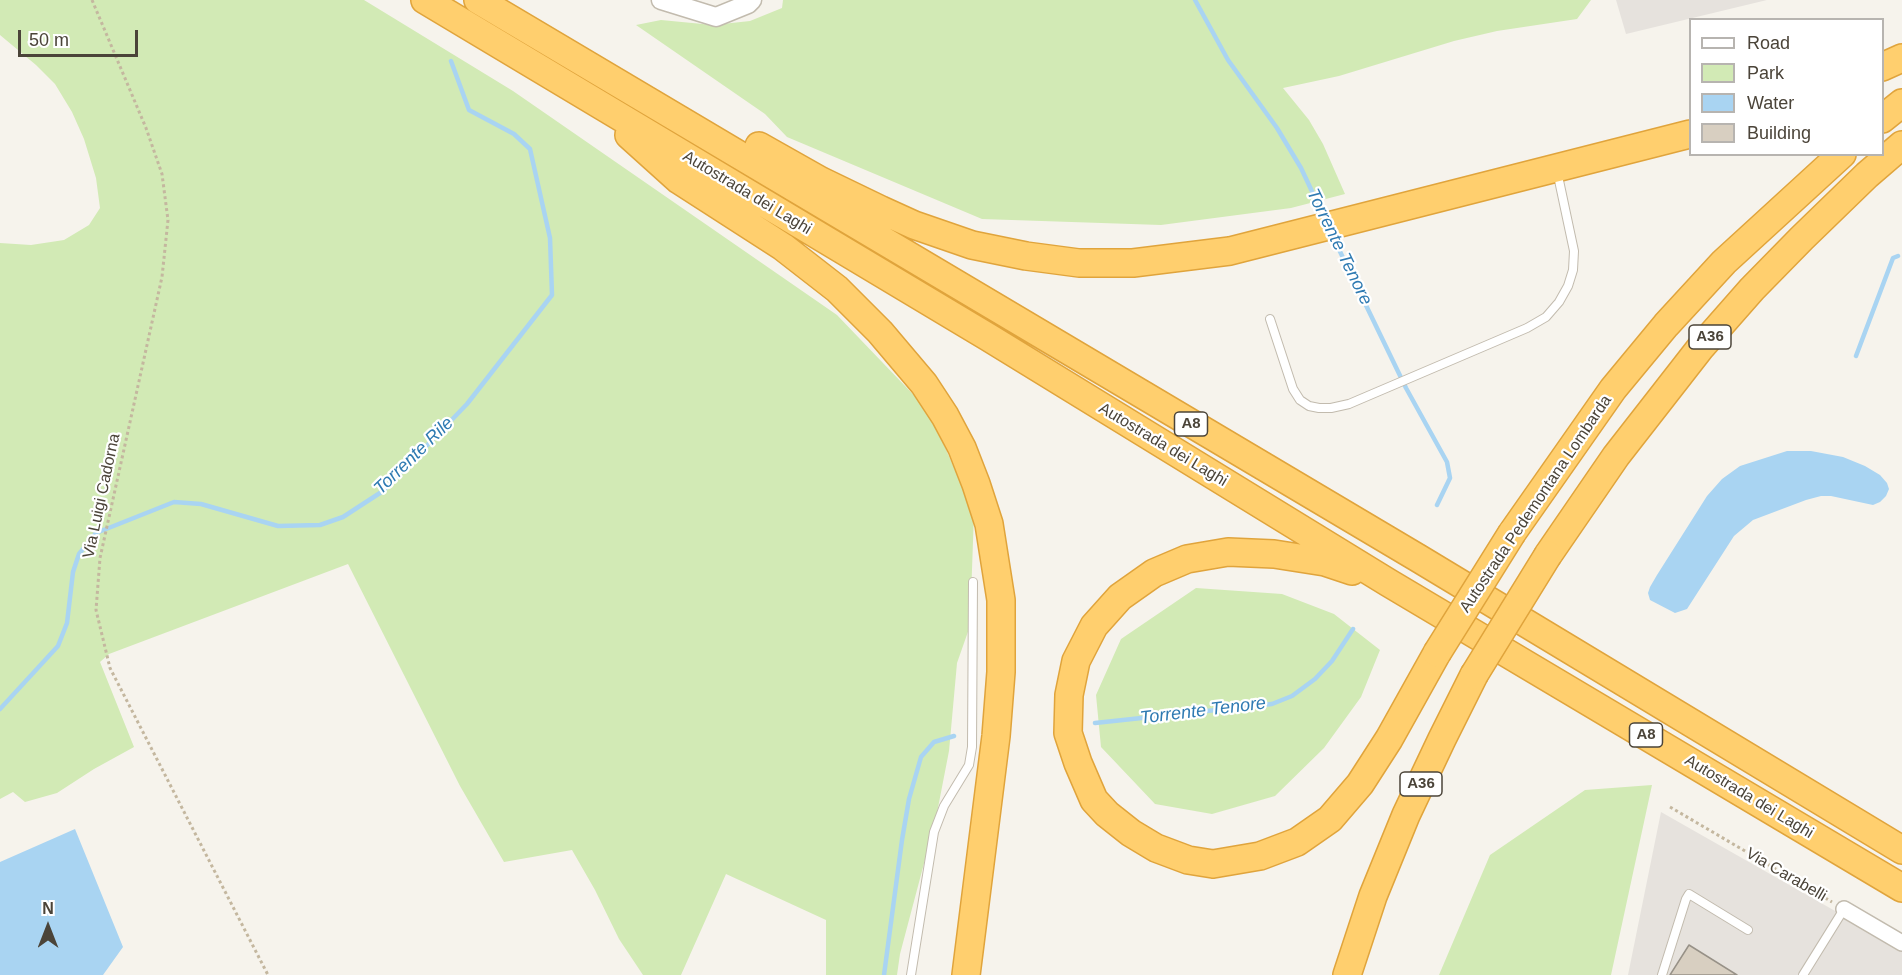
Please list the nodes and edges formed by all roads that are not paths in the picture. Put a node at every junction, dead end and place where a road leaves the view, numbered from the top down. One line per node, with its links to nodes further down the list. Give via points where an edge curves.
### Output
1 (425, 0): 8 (highway, Autostrada dei Laghi / A8)
2 (478, 0): 7 (highway, Autostrada dei Laghi / A8)
3 (661, 0): 4 (street, via 716,16)
4 (752, 0)
5 (1902, 58): 6 (highway)
6 (1884, 67)
7 (597, 71): 14 (highway, via 725,127 821,181 914,225 972,245 1079,263 1133,263 1230,251); 18 (highway, Autostrada dei Laghi / A8)
8 (582, 93): 17 (highway, Autostrada dei Laghi / A8); 24 (highway, via 679,180 783,247 837,290 880,332 924,384 962,448 988,524 1001,600 1002,631 996,736)
9 (1902, 103): 10 (highway)
10 (1884, 117)
11 (1689, 134): 14 (highway)
12 (1902, 145): 25 (highway, A36, bridge, via 1752,289 1701,347 1612,461 1548,555 1474,675 1410,806 1373,896)
13 (1840, 156): 17 (highway, Autostrada Pedemontana Lombarda / A36, bridge, via 1724,262 1613,389 1512,533 1360,784 1330,819 1297,842 1260,856 1213,864 1155,848 1131,833 1094,800 1068,734 1069,695 1076,661 1094,626 1120,597 1154,573 1187,559 1228,552 1325,562)
14 (1556, 167): 15 (lane, via 1574,251 1573,270 1559,302 1546,317 1527,328 1331,408 1310,406 1293,390)
15 (1270, 319)
16 (973, 582): 23 (lane, via 972,747 969,765 944,806 934,832)
17 (1389, 583): 19 (highway, Autostrada dei Laghi / A8)
18 (1902, 850)
19 (1902, 888)
20 (1845, 909): 22 (street, Via Carabelli); 27 (lane)
21 (1748, 930): 26 (lane, via 1689,894)
22 (1902, 943)
23 (911, 975)
24 (966, 975)
25 (1347, 975)
26 (1662, 975)
27 (1803, 975)

